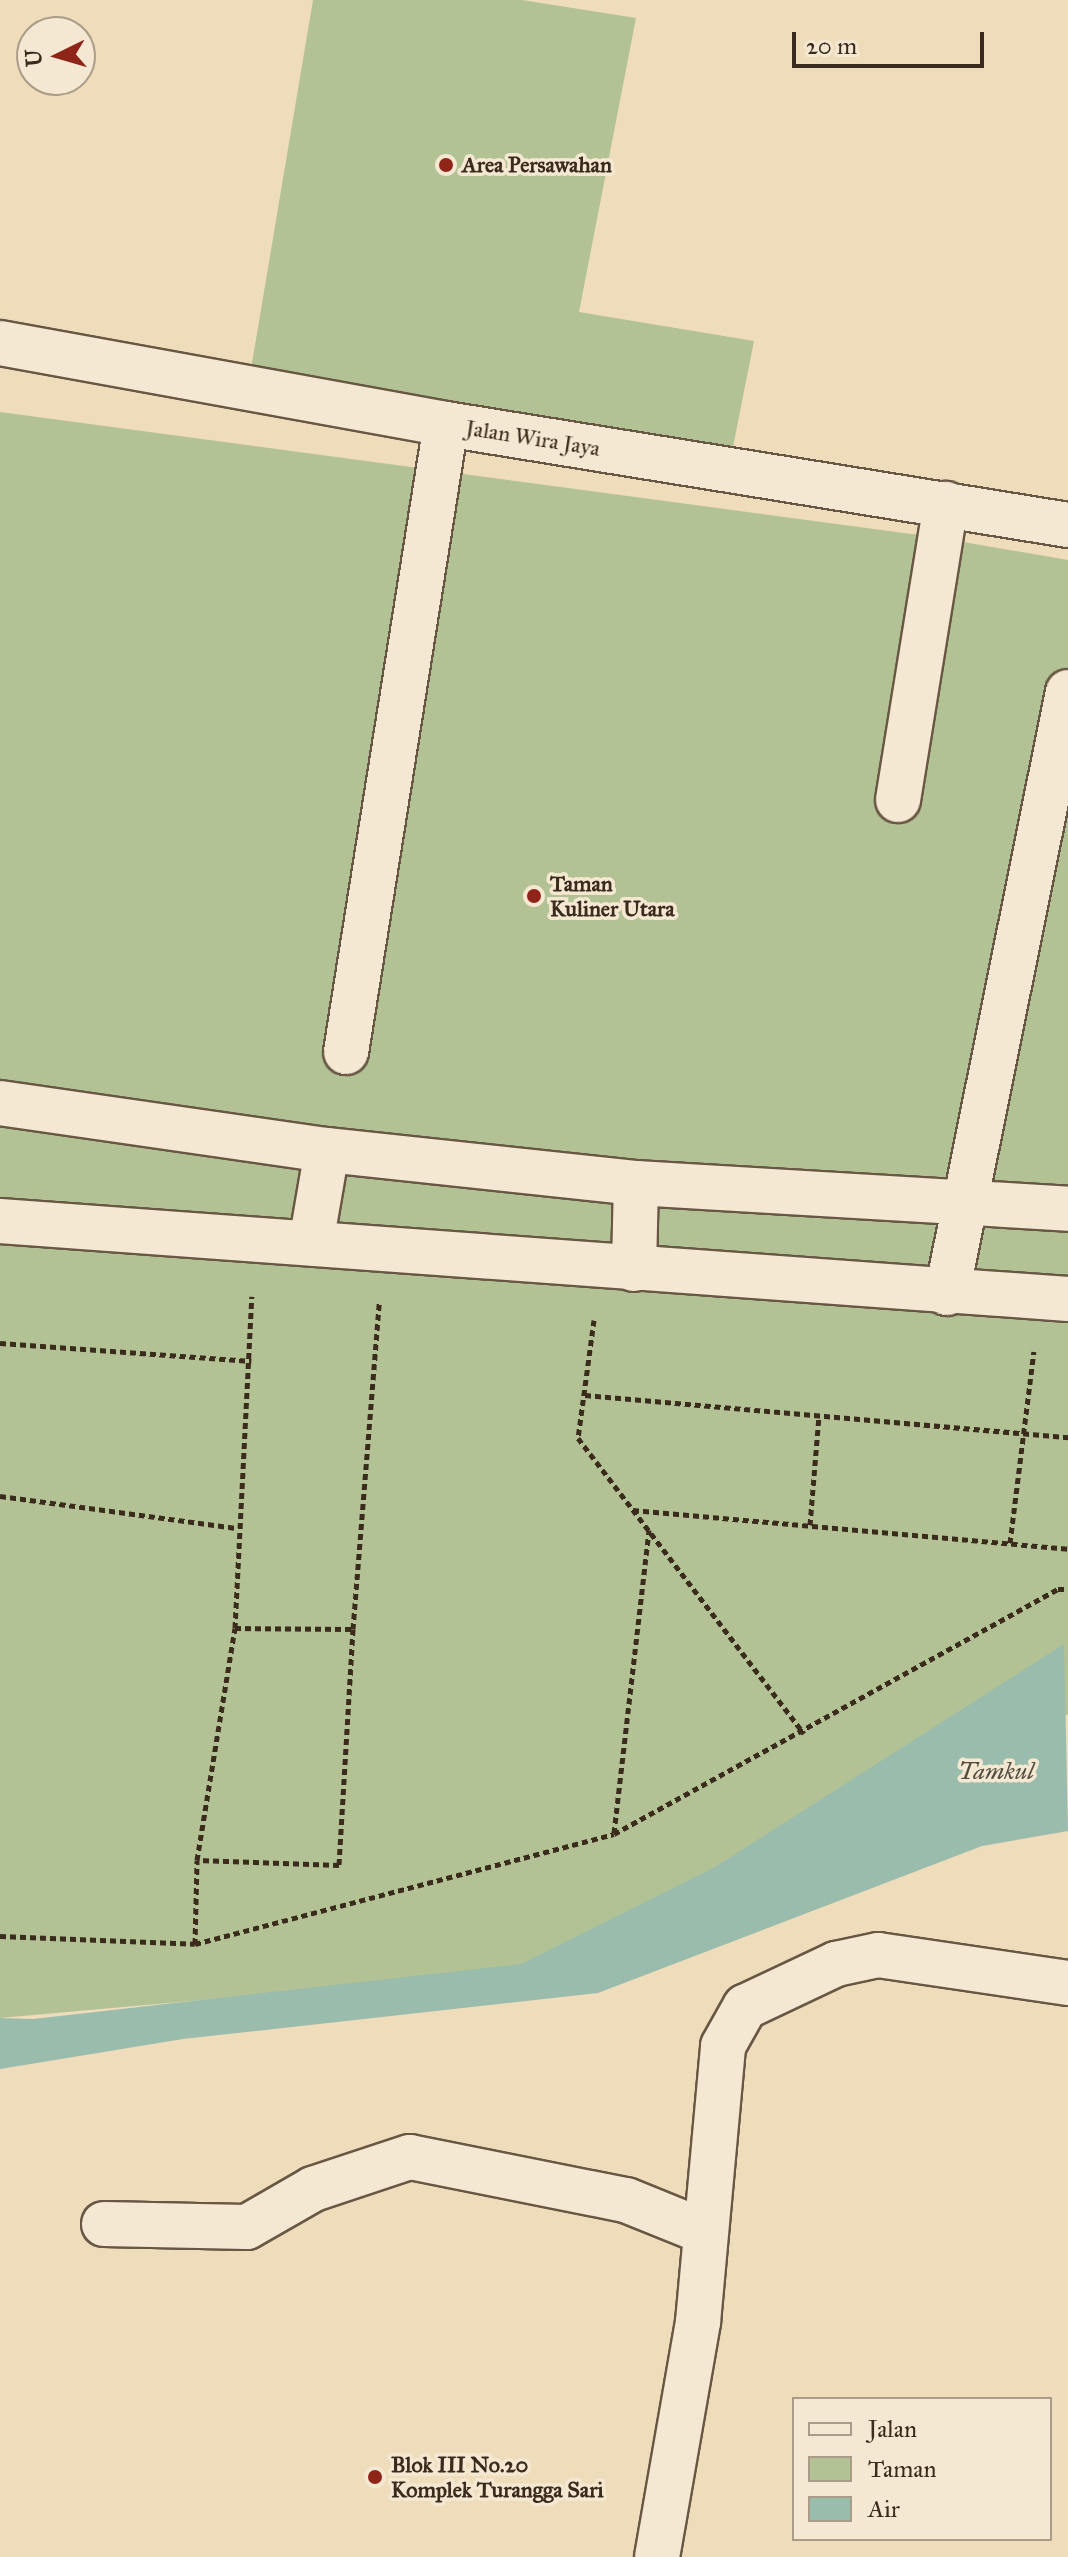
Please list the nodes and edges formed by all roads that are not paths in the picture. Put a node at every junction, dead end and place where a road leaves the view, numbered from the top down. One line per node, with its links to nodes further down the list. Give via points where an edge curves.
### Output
1 (0, 343): 2 (street, Jalan Wira Jaya)
2 (446, 424): 3 (street, Jalan Wira Jaya); 7 (street)
3 (946, 504): 4 (street, Jalan Wira Jaya); 6 (street)
4 (1068, 525)
5 (1068, 692): 11 (street)
6 (898, 800)
7 (346, 1052)
8 (0, 1103): 9 (street)
9 (327, 1150): 10 (street); 14 (street)
10 (636, 1183): 11 (street); 15 (street)
11 (967, 1203): 12 (street); 16 (street)
12 (1068, 1209)
13 (0, 1221): 14 (street)
14 (311, 1243): 15 (street)
15 (619, 1268): 16 (street)
16 (947, 1293): 17 (street)
17 (1054, 1299)
18 (1068, 1983): 20 (street, via 878,1955 836,1964 745,2007 723,2046)
19 (104, 2224): 20 (street, via 247,2227 313,2189 410,2157 626,2200)
20 (705, 2232): 21 (street, via 698,2322)
21 (657, 2557)

